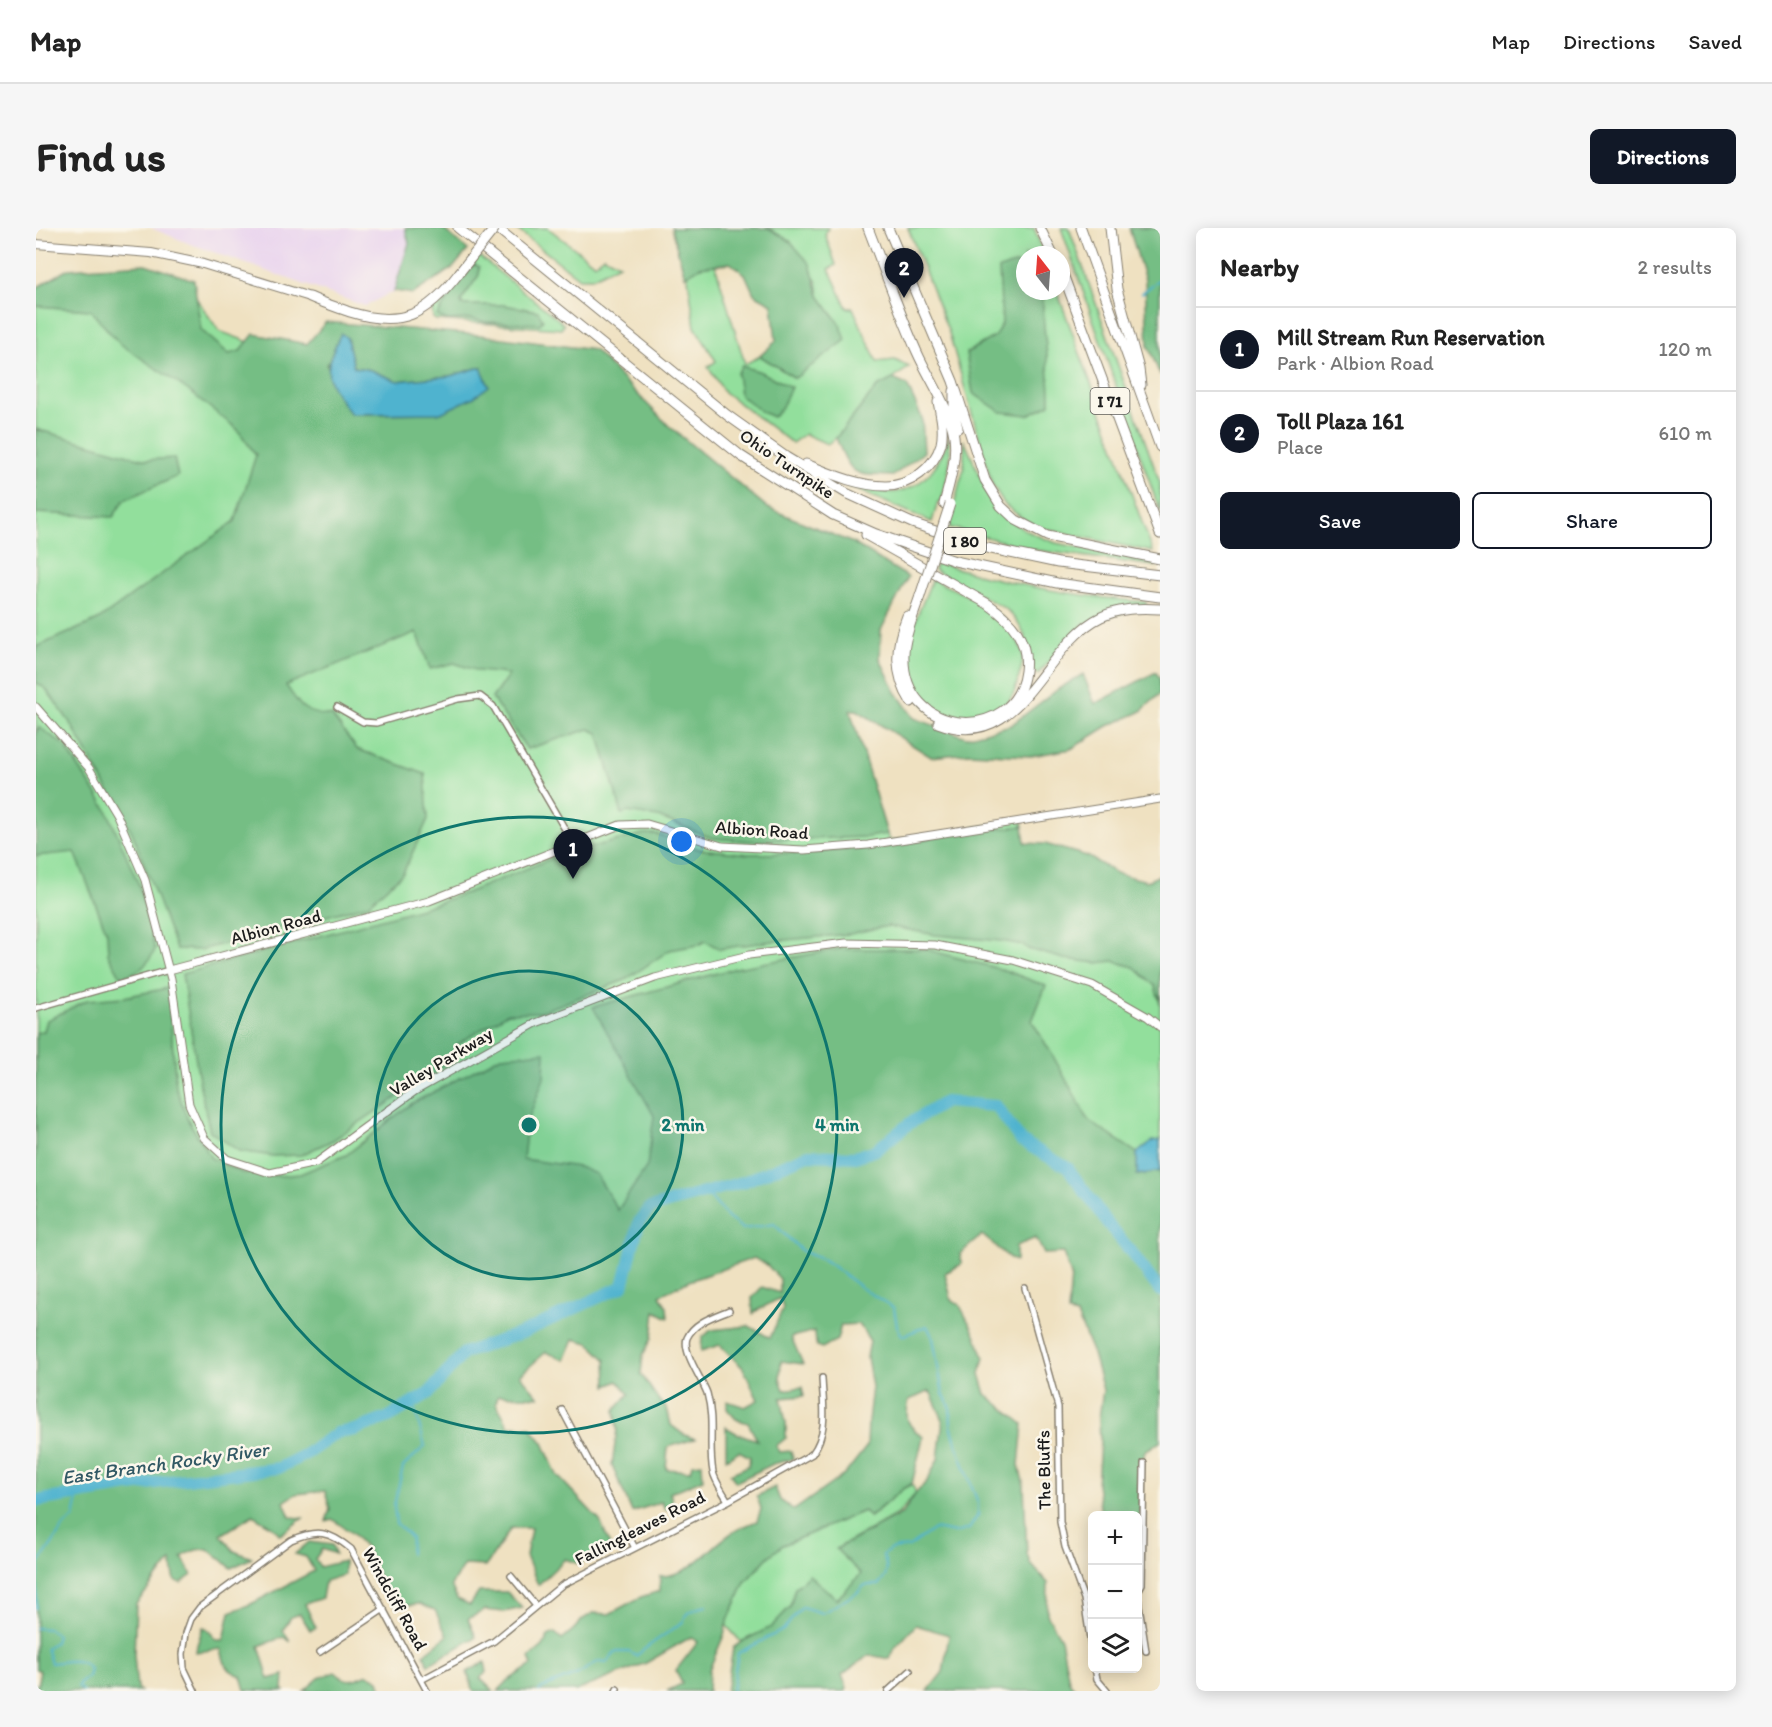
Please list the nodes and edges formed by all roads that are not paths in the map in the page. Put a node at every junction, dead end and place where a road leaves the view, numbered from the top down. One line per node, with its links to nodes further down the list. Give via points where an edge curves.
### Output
1 (458, 228): 22 (highway, Ohio Turnpike / I 80, via 741,456)
2 (490, 228): 13 (highway, bridge)
3 (496, 228): 13 (highway, bridge); 20 (highway, Ohio Turnpike / I 80, via 727,415)
4 (868, 228): 17 (highway)
5 (888, 228): 16 (highway)
6 (1040, 228): 11 (highway)
7 (1046, 228): 12 (highway)
8 (1081, 228): 18 (highway, I 71)
9 (1110, 228): 18 (highway, via 1117,289 1139,369)
10 (36, 244): 15 (main road, via 151,253 203,264)
11 (1049, 246)
12 (1051, 246)
13 (457, 272): 15 (highway, via 437,298 404,318 367,317)
14 (1070, 293): 23 (highway, I 71)
15 (310, 297)
16 (953, 381): 21 (highway, via 959,467); 24 (highway, via 985,480 1001,506 1016,520 1047,536)
17 (936, 391): 20 (highway, via 940,444 928,467 905,483 870,484); 21 (highway, via 954,438)
18 (1143, 402): 19 (highway, I 71)
19 (1160, 447)
20 (786, 457): 25 (highway, Ohio Turnpike / I 80, via 846,494 982,548 1058,563)
21 (947, 504): 26 (highway, bridge)
22 (833, 515): 26 (highway, via 988,604 1016,627 1026,665 1020,688 1015,699 992,717 978,722 954,722 924,709 915,698 906,678 904,652); 27 (highway, Ohio Turnpike / I 80, via 955,561 1057,583)
23 (1160, 534)
24 (1160, 559)
25 (1160, 575)
26 (918, 595): 28 (highway, via 903,625 897,656 903,689 912,704 930,719 964,729 991,724 1015,708 1069,643 1099,618 1127,609)
27 (1160, 597)
28 (1160, 609)
29 (36, 707): 33 (street, Valley Parkway, via 88,768 117,815 145,880)
30 (337, 707): 32 (street, via 363,722 376,723 480,696 493,706)
31 (1160, 799): 32 (street, Albion Road, via 868,845 804,849 722,846 647,824 620,825)
32 (573, 843): 33 (street, Albion Road, via 429,901)
33 (169, 970): 34 (street); 35 (street, Valley Parkway, via 189,1104 204,1138 228,1159 270,1173 316,1163 415,1091 537,1023 655,978 749,955 846,944 935,945 1013,960 1092,985)
34 (36, 1008)
35 (1160, 1027)
36 (1025, 1288): 46 (street, The Bluffs, via 1058,1407 1060,1522)
37 (729, 1310): 41 (street, via 701,1323 686,1339 712,1413 713,1473)
38 (822, 1378): 41 (street, Fallingleaves Road, via 823,1432 812,1454)
39 (562, 1410): 42 (street)
40 (1144, 1463): 44 (street)
41 (728, 1501): 42 (street, Fallingleaves Road)
42 (635, 1548): 47 (street, Fallingleaves Road, via 562,1585)
43 (511, 1576): 47 (street)
44 (1142, 1584)
45 (1088, 1598): 46 (street)
46 (1084, 1599): 50 (street, The Bluffs)
47 (536, 1606): 55 (street, Fallingleaves Road, via 494,1641)
48 (384, 1609): 52 (street); 55 (street, Windcliff Road); 56 (street, Windcliff Road, via 351,1549 338,1538 321,1532 306,1533 291,1540 195,1613 186,1633 183,1654 184,1668)
49 (1140, 1619): 51 (street)
50 (1088, 1626)
51 (1146, 1651)
52 (320, 1652)
53 (910, 1671): 58 (street)
54 (1096, 1673): 59 (street)
55 (421, 1680): 57 (street, Windcliff Road)
56 (195, 1691)
57 (427, 1691)
58 (888, 1691)
59 (1107, 1691)

